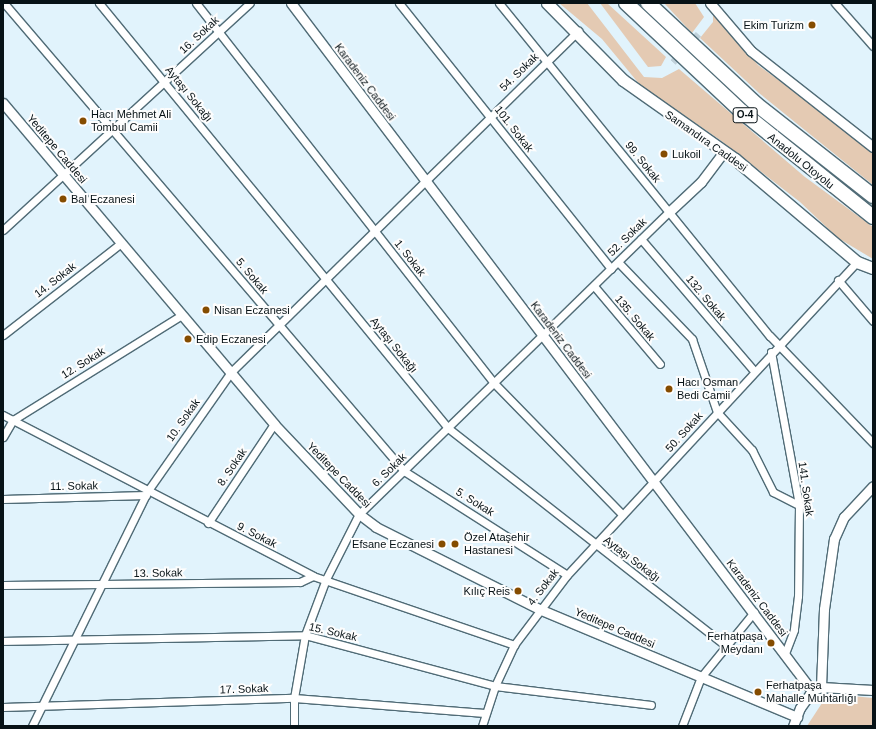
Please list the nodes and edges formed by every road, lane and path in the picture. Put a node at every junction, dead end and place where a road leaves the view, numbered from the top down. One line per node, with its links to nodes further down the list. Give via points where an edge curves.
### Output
1 (4, 3): 21 (street, 5. Sokak)
2 (99, 3): 18 (street, Aytaşı Sokağı)
3 (196, 3): 14 (street, 1. Sokak)
4 (250, 3): 14 (street, 16. Sokak)
5 (291, 3): 25 (street, Karadeniz Caddesi)
6 (399, 3): 20 (street, 101. Sokak)
7 (499, 3): 17 (street, 99. Sokak)
8 (547, 3): 13 (main road, Samandıra Caddesi)
9 (626, 3): 28 (highway, Anadolu Otoyolu / O-4, via 740,111 797,160)
10 (648, 3): 26 (highway, Anadolu Otoyolu / O-4, via 756,104)
11 (710, 3): 22 (street, via 751,51)
12 (836, 3): 15 (street)
13 (578, 31): 17 (street, 54. Sokak); 23 (main road, Samandıra Caddesi, via 623,80)
14 (219, 32): 18 (street, 16. Sokak); 30 (street, 1. Sokak)
15 (870, 37): 16 (street)
16 (873, 46)
17 (546, 61): 20 (street, 54. Sokak); 27 (street, 99. Sokak)
18 (165, 82): 21 (street, 16. Sokak); 38 (street, Aytaşı Sokağı)
19 (3, 103): 24 (street, Yeditepe Caddesi)
20 (489, 116): 25 (street, 54. Sokak); 36 (street, 101. Sokak)
21 (113, 129): 24 (street, 16. Sokak); 43 (street, 5. Sokak)
22 (873, 147)
23 (724, 152): 27 (street, 52. Sokak, via 701,182); 34 (main road, Samandıra Caddesi)
24 (63, 174): 29 (street, 16. Sokak); 32 (street, Yeditepe Caddesi)
25 (424, 180): 30 (street, 10. Sokak); 45 (street, Karadeniz Caddesi)
26 (873, 196)
27 (669, 212): 31 (street, 52. Sokak); 46 (street, 99. Sokak)
28 (873, 217)
29 (3, 230)
30 (374, 230): 38 (street, 10. Sokak); 51 (street, 1. Sokak)
31 (641, 239): 33 (street, 52. Sokak); 49 (street, 132. Sokak)
32 (121, 243): 41 (street, Yeditepe Caddesi); 44 (street, 14. Sokak)
33 (618, 262): 36 (street, 52. Sokak); 52 (street, via 692,339)
34 (857, 262): 35 (main road, Samandıra Caddesi); 37 (main road); 39 (street, 50. Sokak)
35 (873, 268)
36 (611, 269): 40 (street, 52. Sokak)
37 (873, 276)
38 (325, 278): 43 (street, 10. Sokak); 56 (street, Aytaşı Sokağı)
39 (838, 280): 42 (street); 46 (street, 50. Sokak)
40 (594, 286): 45 (street, 52. Sokak); 48 (street, 135. Sokak)
41 (182, 315): 50 (street, Yeditepe Caddesi); 54 (street, 12. Sokak)
42 (873, 321)
43 (279, 324): 50 (street, 10. Sokak); 59 (street, 5. Sokak)
44 (3, 335)
45 (542, 336): 51 (street, 6. Sokak); 60 (street, Karadeniz Caddesi)
46 (779, 344): 47 (street, 50. Sokak); 58 (street)
47 (771, 352): 49 (street, 50. Sokak); 64 (street, 141. Sokak)
48 (660, 364)
49 (754, 371): 52 (street, 50. Sokak)
50 (231, 372): 55 (street, Yeditepe Caddesi); 62 (street, 10. Sokak)
51 (494, 383): 56 (street, 6. Sokak); 66 (street, 1. Sokak)
52 (717, 412): 60 (street, 50. Sokak); 64 (street, via 752,450 773,492)
53 (3, 415): 54 (street, 9. Sokak)
54 (13, 420): 57 (street, 12. Sokak); 62 (street, 9. Sokak)
55 (274, 424): 65 (street, Yeditepe Caddesi); 67 (street, 8. Sokak)
56 (448, 428): 59 (street, 6. Sokak); 68 (street, Aytaşı Sokağı)
57 (3, 437)
58 (873, 444)
59 (404, 471): 65 (street, 6. Sokak); 69 (street, 5. Sokak)
60 (653, 482): 66 (street, 4. Sokak); 75 (street, Karadeniz Caddesi)
61 (873, 486): 84 (street, via 844,517 834,539 824,608)
62 (147, 493): 63 (street, 11. Sokak); 67 (street, 9. Sokak); 72 (street, 10. Sokak)
63 (3, 498)
64 (799, 505): 81 (street, 141. Sokak, via 798,596 794,630)
65 (359, 514): 71 (street, 6. Sokak); 74 (street, Yeditepe Caddesi, via 376,527)
66 (622, 514): 68 (street, 4. Sokak)
67 (208, 523): 70 (street, 9. Sokak)
68 (593, 544): 69 (street, 4. Sokak); 80 (street, Aytaşı Sokağı)
69 (567, 574): 74 (street, 4. Sokak)
70 (313, 576): 71 (street, 9. Sokak); 72 (street, 13. Sokak, via 300,582)
71 (326, 578): 76 (street, 6. Sokak); 79 (street, 9. Sokak)
72 (103, 584): 73 (street, 13. Sokak); 77 (street, 10. Sokak)
73 (3, 585)
74 (539, 609): 79 (street, 4. Sokak); 82 (street, Yeditepe Caddesi)
75 (754, 612): 80 (street); 81 (street, Karadeniz Caddesi)
76 (305, 635): 77 (street, 15. Sokak); 83 (street, 15. Sokak); 87 (street, 6. Sokak)
77 (75, 639): 78 (street, 15. Sokak); 89 (street, 10. Sokak)
78 (3, 640)
79 (514, 645): 83 (street, 4. Sokak)
80 (726, 646): 82 (street)
81 (785, 654): 86 (street, Karadeniz Caddesi)
82 (701, 677): 92 (street, Yeditepe Caddesi); 96 (street)
83 (495, 686): 88 (street, 15. Sokak); 91 (street, 4. Sokak)
84 (821, 687): 85 (street); 86 (street)
85 (873, 690)
86 (812, 691): 92 (street)
87 (294, 698): 89 (street, 17. Sokak); 91 (street, 17. Sokak); 94 (street, 6. Sokak)
88 (651, 705)
89 (42, 706): 90 (street, 17. Sokak); 93 (street, 10. Sokak)
90 (3, 707)
91 (484, 713): 95 (street, 4. Sokak)
92 (797, 717): 97 (street)
93 (32, 726)
94 (294, 726)
95 (482, 726)
96 (682, 726)
97 (793, 726)

